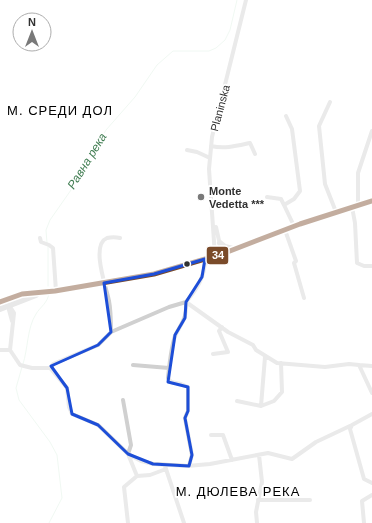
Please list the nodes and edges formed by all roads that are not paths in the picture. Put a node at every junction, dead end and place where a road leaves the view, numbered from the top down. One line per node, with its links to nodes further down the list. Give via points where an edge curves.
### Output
1 (246, 0): 5 (street, Planinska)
2 (330, 102): 13 (street, via 319,126 325,184)
3 (286, 116): 11 (street, via 292,129 300,191 294,199)
4 (372, 131): 12 (street, via 357,176)
5 (211, 146): 7 (street, via 232,147 250,143); 8 (street, Planinska)
6 (187, 150): 8 (street)
7 (254, 154)
8 (210, 158): 14 (street, Planinska)
9 (267, 197): 11 (street, via 281,199)
10 (372, 201): 12 (street)
11 (284, 205): 15 (street)
12 (355, 206): 13 (street); 23 (street, via 357,263)
13 (336, 212): 15 (street)
14 (214, 219): 19 (street); 21 (street)
15 (294, 226): 16 (street)
16 (285, 230): 20 (street); 28 (street, via 296,261 294,263)
17 (40, 238): 25 (street, via 41,242 52,248)
18 (120, 238): 24 (street, via 108,238 101,246 100,259)
19 (220, 243): 20 (street, via 226,248); 21 (street)
20 (235, 249): 21 (street)
21 (219, 255): 22 (street)
22 (205, 260): 24 (street, via 154,274); 30 (street, via 198,287)
23 (372, 266)
24 (104, 283): 25 (street); 34 (street, via 109,301)
25 (56, 291): 26 (street)
26 (43, 292): 27 (street); 31 (street)
27 (9, 298): 29 (street); 31 (street)
28 (304, 298)
29 (0, 302)
30 (186, 302): 33 (street); 34 (street); 44 (street, via 185,318 176,335)
31 (9, 305): 32 (street); 36 (street, via 12,321)
32 (0, 309)
33 (222, 327): 37 (street, via 219,331 228,352); 38 (street, via 253,344)
34 (111, 332): 43 (street, via 98,345 53,364)
35 (0, 350): 36 (street)
36 (10, 350): 43 (street, via 22,366)
37 (213, 354)
38 (265, 357): 39 (street); 48 (street)
39 (281, 363): 41 (street, via 324,367); 48 (street, via 282,392 274,402)
40 (133, 365): 44 (street)
41 (359, 365): 42 (street); 45 (street)
42 (372, 366)
43 (51, 368): 52 (street, via 67,388 72,414 98,425)
44 (169, 368): 55 (street, via 168,378 171,382 188,387 188,411 185,418 192,455)
45 (372, 393)
46 (122, 400): 52 (street, via 131,445)
47 (237, 401): 48 (street)
48 (261, 406)
49 (372, 414): 50 (street)
50 (352, 425): 53 (street, via 316,442 292,459 268,453); 58 (street, via 350,429 364,478)
51 (211, 435): 54 (street, via 223,435)
52 (128, 454): 56 (street, via 141,461); 57 (street)
53 (259, 455): 54 (street); 60 (street, via 262,482)
54 (232, 460): 55 (street)
55 (189, 466): 56 (street)
56 (166, 468): 57 (street, via 150,475); 63 (street)
57 (136, 476): 62 (street, via 124,487)
58 (372, 483)
59 (372, 495): 65 (street, via 362,501)
60 (258, 500): 61 (street); 64 (street)
61 (310, 500)
62 (128, 523)
63 (184, 523)
64 (257, 523)
65 (364, 523)

